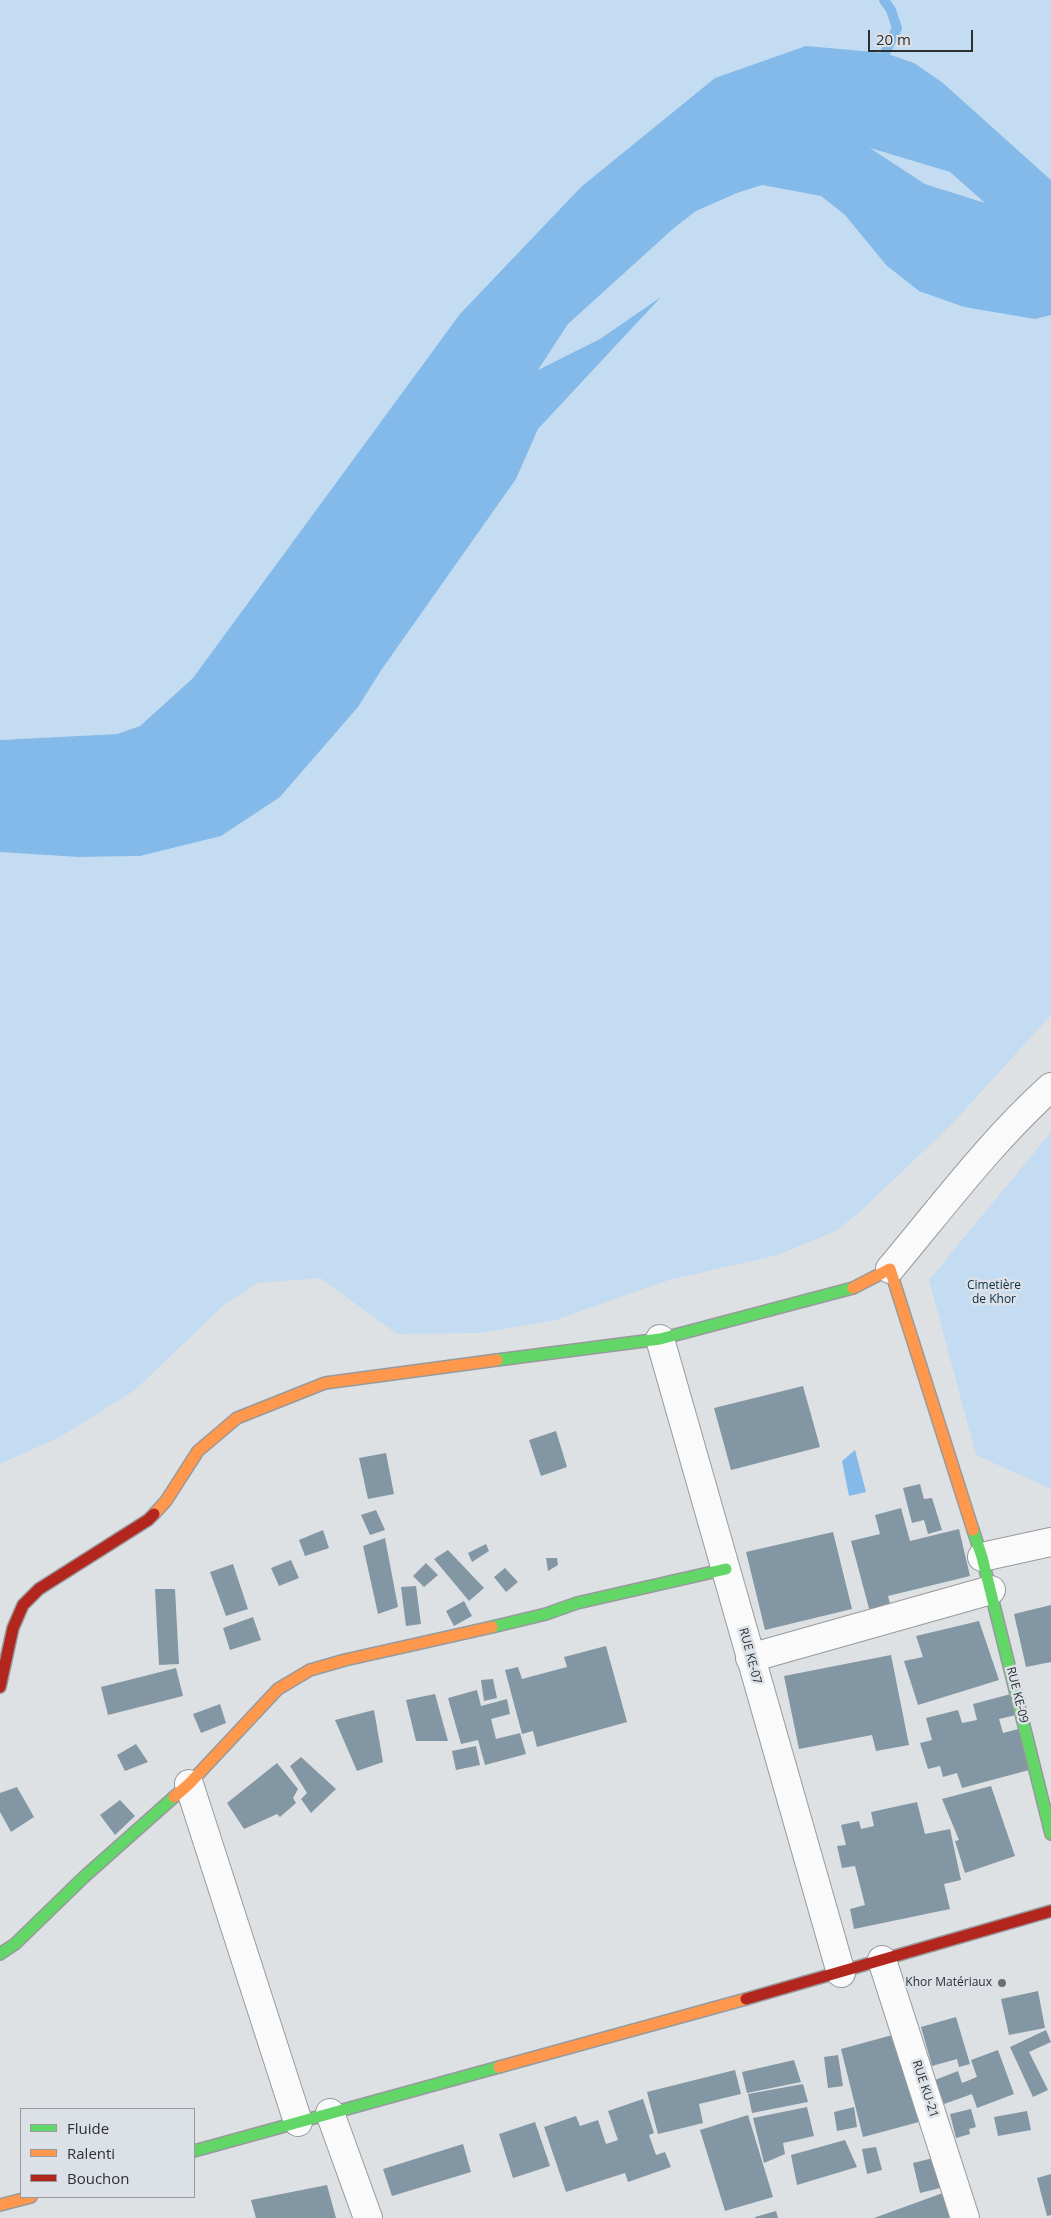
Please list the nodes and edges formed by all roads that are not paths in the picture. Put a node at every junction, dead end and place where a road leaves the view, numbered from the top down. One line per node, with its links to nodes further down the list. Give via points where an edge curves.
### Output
1 (1051, 1087): 2 (street, via 995,1143)
2 (890, 1269): 3 (main road, via 854,1288); 5 (main road, RUE KE-09)
3 (660, 1339): 6 (street, RUE KE-07); 9 (main road, via 325,1383 237,1418 198,1451 166,1501 148,1520 39,1588 23,1604 13,1628)
4 (1051, 1542): 5 (street)
5 (982, 1557): 7 (main road, RUE KE-09)
6 (726, 1569): 8 (street, RUE KE-07); 10 (main road, via 310,1670 278,1689)
7 (991, 1590): 8 (street); 11 (main road, RUE KE-09)
8 (750, 1658): 15 (street, RUE KE-07)
9 (0, 1686)
10 (189, 1784): 13 (main road, via 84,1876 15,1944); 17 (street)
11 (1051, 1834)
12 (1051, 1910): 14 (main road)
13 (0, 1954)
14 (882, 1960): 15 (main road); 22 (street, RUE KU-21)
15 (841, 1973): 16 (main road)
16 (330, 2113): 17 (main road); 21 (street)
17 (298, 2122): 18 (main road)
18 (195, 2151)
19 (27, 2198): 20 (main road)
20 (0, 2205)
21 (368, 2218)
22 (965, 2218)

